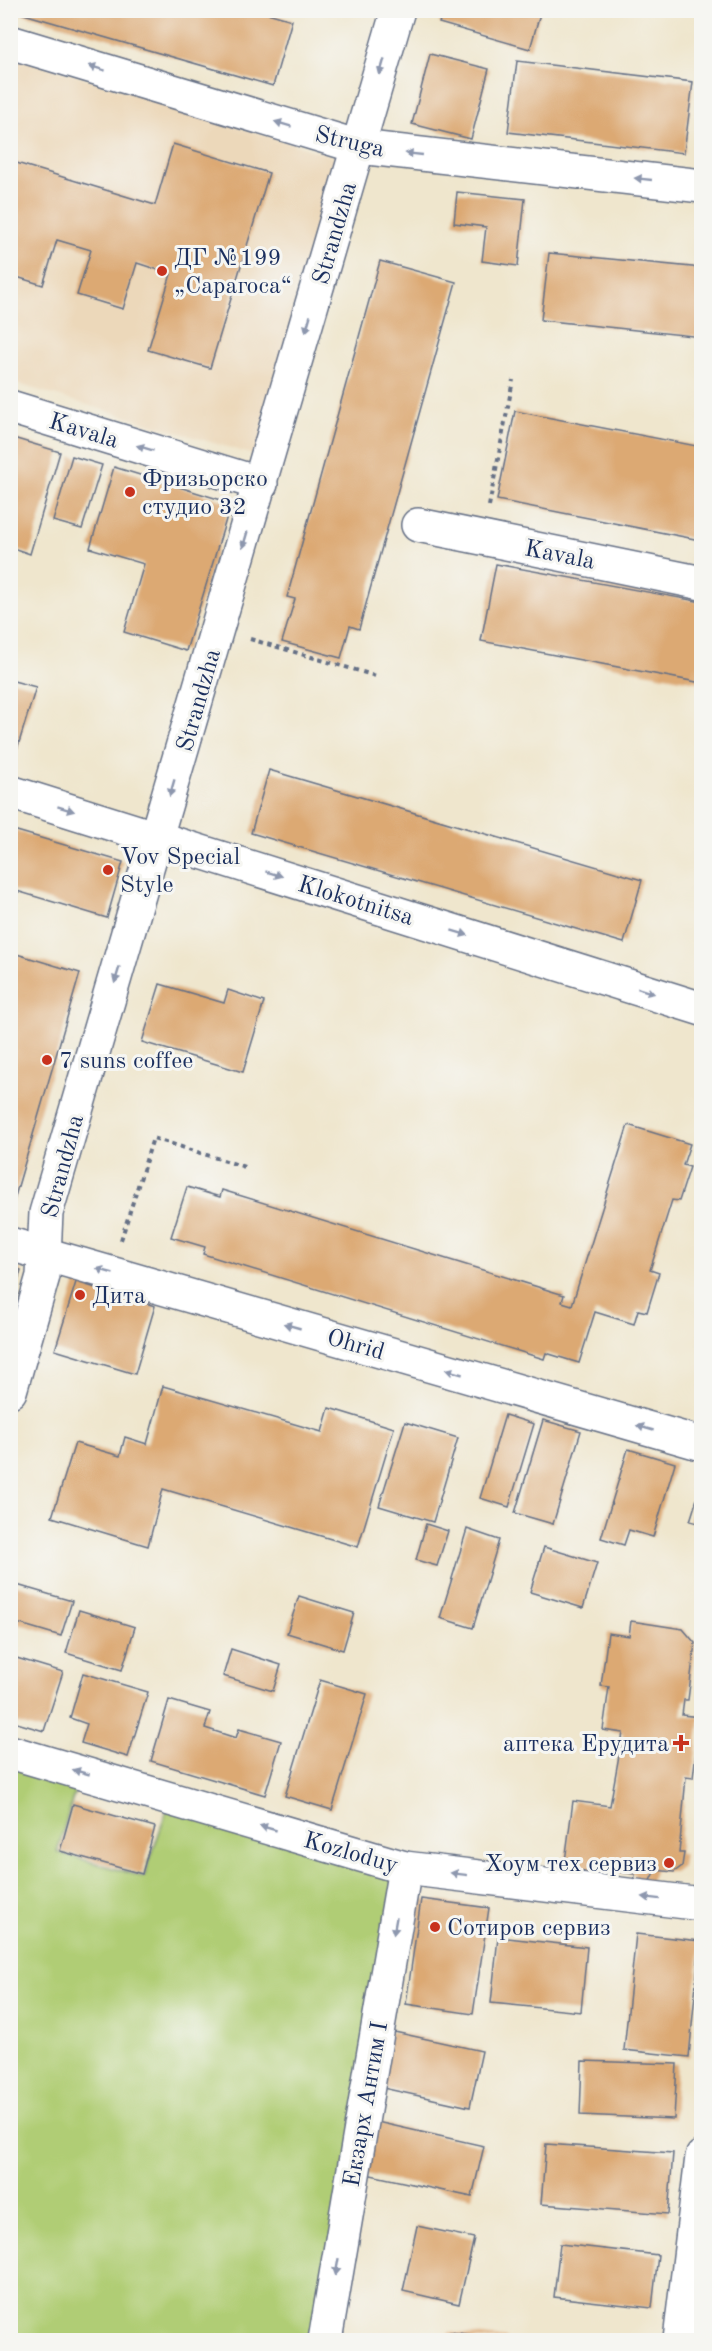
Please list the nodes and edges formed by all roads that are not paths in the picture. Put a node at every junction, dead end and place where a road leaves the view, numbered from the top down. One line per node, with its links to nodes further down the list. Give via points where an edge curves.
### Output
1 (398, 10): 3 (street, Strandzha, one-way to 3)
2 (10, 42): 3 (street, Struga, one-way to 2)
3 (359, 147): 4 (street, Struga, one-way to 3); 6 (street, Strandzha, one-way to 6)
4 (702, 186)
5 (10, 407): 6 (street, Kavala, one-way to 5)
6 (261, 484): 10 (street, Strandzha, one-way to 10)
7 (418, 525): 8 (street, Kavala)
8 (702, 583)
9 (10, 792): 10 (street, Klokotnitsa, one-way to 10)
10 (158, 838): 11 (street, Klokotnitsa, one-way to 11); 13 (street, Strandzha, one-way to 13, via 46,1213)
11 (702, 1009)
12 (10, 1244): 13 (street, Ohrid)
13 (43, 1253): 14 (street, Strandzha, via 43,1276); 15 (street, Ohrid, one-way to 13)
14 (10, 1391)
15 (702, 1444)
16 (10, 1752): 17 (street, Kozloduy, one-way to 16)
17 (405, 1868): 18 (street, Kozloduy, one-way to 17); 20 (street, Екзарх Антим I, one-way to 20)
18 (702, 1904)
19 (702, 2157): 21 (street)
20 (325, 2340)
21 (681, 2340)

